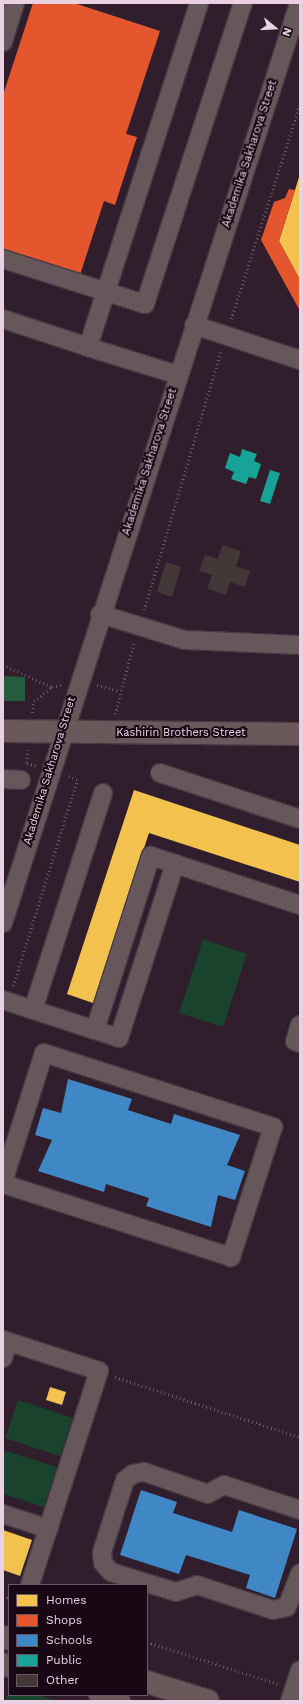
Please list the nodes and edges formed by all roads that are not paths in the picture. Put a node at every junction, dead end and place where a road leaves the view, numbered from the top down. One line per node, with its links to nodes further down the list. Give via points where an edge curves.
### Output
1 (15, 3): 5 (street)
2 (199, 3): 7 (street)
3 (243, 3): 7 (street, via 145,304)
4 (299, 3): 9 (street, Akademika Sakharova Street)
5 (3, 42)
6 (3, 259): 7 (street)
7 (106, 290): 10 (street)
8 (3, 319): 10 (street)
9 (194, 325): 11 (street); 12 (street, Akademika Sakharova Street)
10 (88, 347): 12 (street)
11 (300, 360)
12 (178, 375): 13 (street, Akademika Sakharova Street)
13 (100, 614): 14 (street, via 185,640); 16 (street, Akademika Sakharova Street)
14 (300, 645)
15 (3, 731): 16 (main road, Kashirin Brothers Street)
16 (61, 732): 17 (main road, Kashirin Brothers Street); 25 (street, Akademika Sakharova Street)
17 (300, 734)
18 (160, 773): 22 (street)
19 (3, 779): 20 (street)
20 (21, 780)
21 (103, 793): 27 (street)
22 (300, 819)
23 (175, 864): 24 (street); 29 (street, via 151,856); 29 (street, via 119,1038)
24 (300, 905)
25 (3, 923)
26 (5, 1001): 27 (street)
27 (33, 1010): 29 (street)
28 (300, 1025): 30 (street, via 295,1041)
29 (95, 1030)
30 (300, 1042)
31 (3, 1183): 31 (street, via 231,1257 273,1127 44,1053)
32 (5, 1347): 35 (street, via 99,1371)
33 (300, 1510): 36 (street, via 224,1485 208,1494 144,1472 133,1474 125,1480 102,1552 103,1563 111,1572 176,1592 197,1585 273,1610 286,1607)
34 (3, 1514): 35 (street)
35 (49, 1529): 37 (street)
36 (300, 1573)
37 (30, 1584)
38 (300, 1671): 40 (street)
39 (148, 1682): 43 (main road)
40 (292, 1695)
41 (103, 1696): 42 (main road)
42 (119, 1701)
43 (208, 1701)

